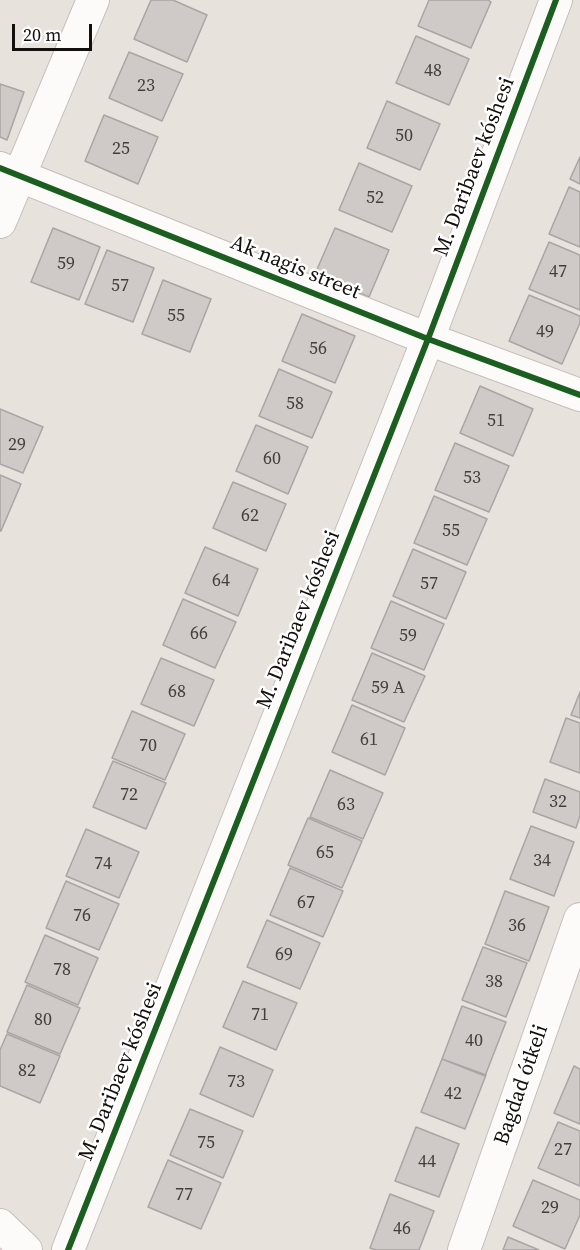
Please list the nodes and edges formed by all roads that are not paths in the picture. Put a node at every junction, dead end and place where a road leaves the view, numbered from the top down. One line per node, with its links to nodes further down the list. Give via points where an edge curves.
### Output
1 (93, 0): 3 (street)
2 (556, 0): 5 (street, M. Daribaev kóshesi)
3 (9, 172): 4 (street); 5 (street, Ak nagis street)
4 (0, 222)
5 (428, 339): 6 (street, Ak nagis street); 10 (street, M. Daribaev kóshesi)
6 (580, 395)
7 (580, 919): 11 (street, Bagdad ótkeli)
8 (0, 1225): 9 (street)
9 (26, 1250)
10 (68, 1250)
11 (464, 1250)

